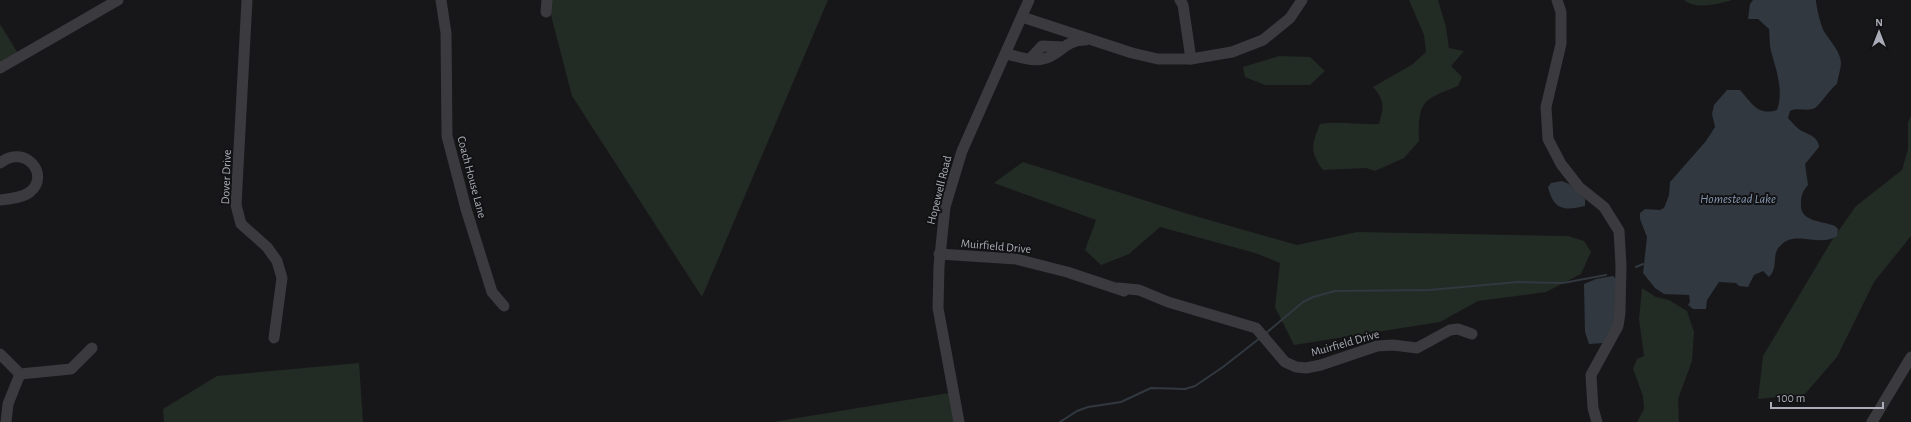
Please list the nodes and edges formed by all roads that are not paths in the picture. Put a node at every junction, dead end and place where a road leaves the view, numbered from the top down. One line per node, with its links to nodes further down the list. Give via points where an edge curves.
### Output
1 (118, 0): 14 (street)
2 (247, 0): 20 (street, Dover Drive, via 236,206 242,224 267,247 277,261 282,278)
3 (441, 0): 18 (street, Coach House Lane, via 446,22 446,125 449,147 492,292)
4 (547, 0): 9 (street)
5 (1029, 0): 10 (street, Hopewell Road)
6 (1180, 0): 13 (street, via 1183,5)
7 (1302, 0): 13 (street, via 1290,18 1263,40 1232,52)
8 (1557, 0): 27 (street, via 1561,12 1562,44 1546,107 1548,139 1561,164 1579,187 1604,207 1618,231 1621,265 1618,326 1591,375 1593,408)
9 (546, 12)
10 (1022, 17): 11 (street); 12 (street, Hopewell Road)
11 (1091, 40): 12 (street, via 1075,40 1055,55 1042,60); 13 (street, via 1158,58)
12 (1006, 54): 17 (street, Hopewell Road, via 953,176 945,207)
13 (1191, 58)
14 (0, 68)
15 (0, 162): 16 (street, via 11,156 28,158 37,172 37,181 29,193)
16 (0, 200)
17 (939, 254): 19 (street, Muirfield Drive, via 1016,259 1118,288 1139,290 1168,302 1256,328 1285,362 1306,368 1377,346 1417,348 1458,328); 26 (street, Hopewell Road, via 938,308)
18 (504, 306)
19 (1472, 334)
20 (274, 338)
21 (92, 348): 24 (street, via 71,369)
22 (0, 354): 24 (street)
23 (1911, 357): 28 (street)
24 (20, 374): 25 (street, via 8,404)
25 (6, 422)
26 (959, 422)
27 (1597, 422)
28 (1872, 422)

